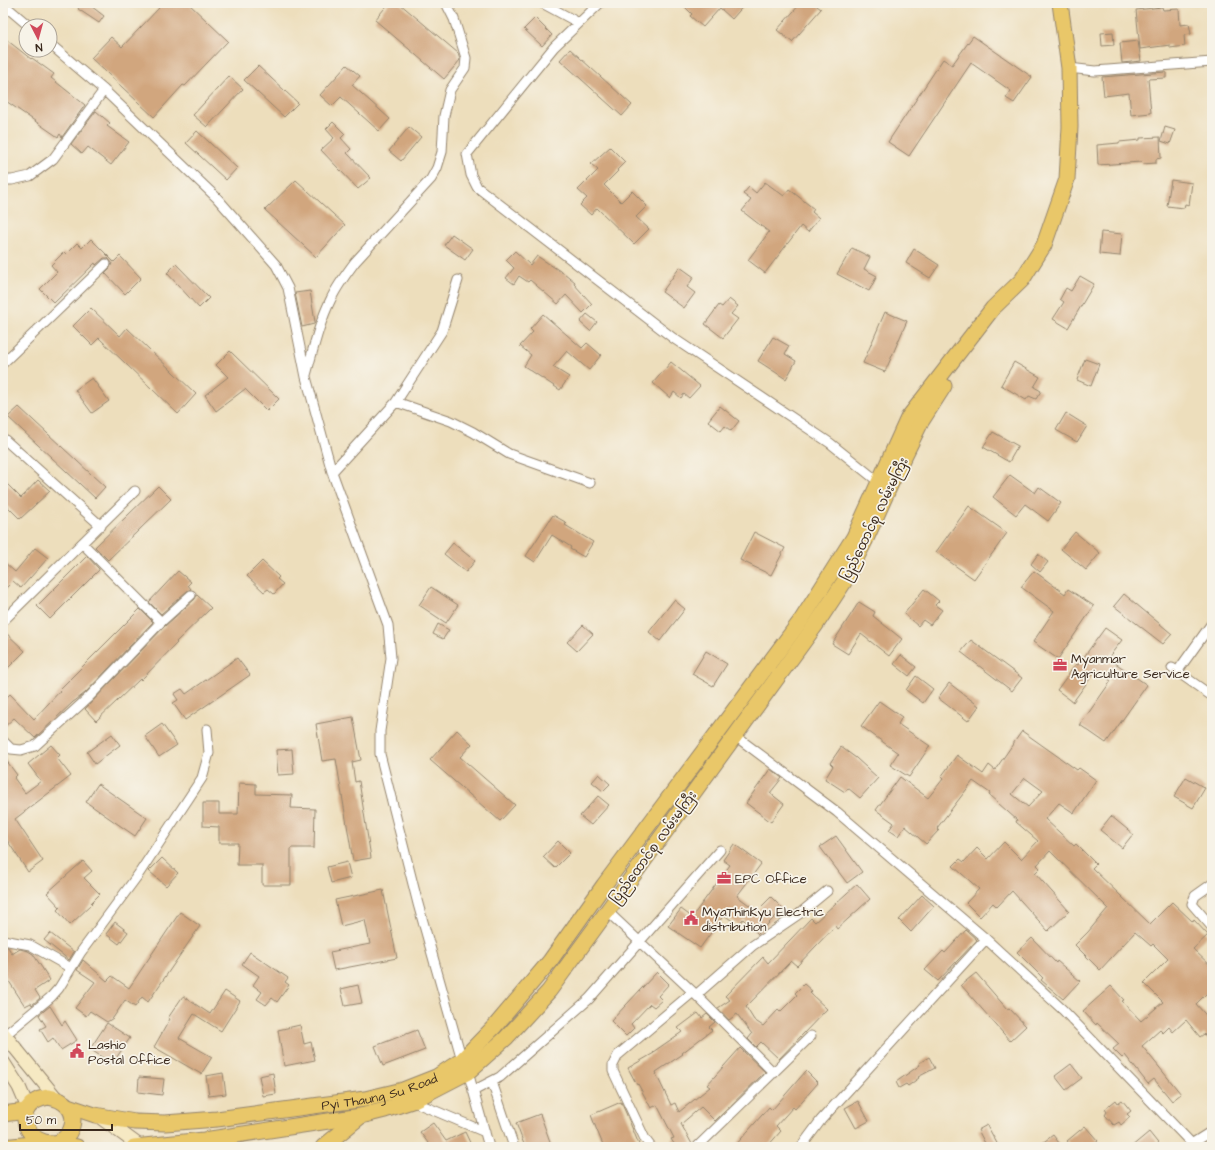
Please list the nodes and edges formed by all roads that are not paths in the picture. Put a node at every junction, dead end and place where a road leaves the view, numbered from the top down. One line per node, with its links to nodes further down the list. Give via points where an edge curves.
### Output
1 (446, 3): 17 (street, via 454,19 466,58 465,68 450,90 444,116 442,152 437,168 431,179 354,262 344,277 331,299 319,330)
2 (542, 3): 7 (street)
3 (600, 3): 7 (street)
4 (1060, 3): 10 (main road)
5 (3, 4): 6 (street)
6 (20, 18)
7 (579, 23): 22 (street, via 554,47 467,154 477,187 674,338 830,444)
8 (58, 51): 11 (street)
9 (1212, 62): 10 (street, via 1095,72)
10 (1069, 68): 15 (main road, via 1070,127 1067,179 1044,245 1022,280)
11 (104, 90): 12 (street, via 53,159 30,176); 17 (street, via 217,198 276,265 288,288)
12 (3, 180)
13 (106, 264): 16 (street)
14 (458, 280): 18 (street, via 442,331)
15 (993, 308): 22 (main road, Pyi Thaung Su Road, via 908,418); 32 (main road, ပြည်ထောင်စု လမ်းမကြီး, via 922,422 844,582 815,626)
16 (3, 363)
17 (306, 377): 20 (street)
18 (396, 402): 20 (street); 21 (street, via 473,432 509,454)
19 (3, 438): 24 (street)
20 (332, 472): 47 (street, via 388,625 391,658 380,731 380,754 418,904)
21 (590, 483)
22 (880, 483): 47 (main road, Pyi Thaung Su Road, via 854,537 802,619 550,961)
23 (136, 491): 24 (street)
24 (101, 526): 25 (street)
25 (82, 543): 27 (street); 28 (street)
26 (191, 595): 28 (street)
27 (3, 621)
28 (161, 622): 33 (street, via 89,697 35,746 21,750 11,749)
29 (1212, 623): 30 (street, via 1174,670)
30 (1212, 696)
31 (207, 729): 42 (street, via 209,753 202,778)
32 (734, 735): 37 (main road, ပြည်ထောင်စု လမ်းမကြီး); 39 (street, via 837,812)
33 (3, 741)
34 (720, 850): 41 (street)
35 (1212, 884): 38 (street, via 1195,896 1192,904)
36 (827, 892): 43 (street, via 752,946)
37 (607, 911): 41 (street); 47 (main road, ပြည်ထောင်စု လမ်းမကြီး, via 549,991 506,1038)
38 (1212, 927)
39 (986, 939): 61 (street, via 1063,1010); 70 (street, via 821,1120)
40 (3, 940): 42 (street, via 30,945)
41 (639, 941): 43 (street); 49 (street, via 589,999 500,1078)
42 (71, 968): 44 (street, via 51,997)
43 (695, 993): 48 (street); 68 (street, via 618,1055 613,1065 613,1071)
44 (4, 1034): 51 (main road)
45 (811, 1036): 48 (street)
46 (3, 1062): 53 (main road, via 19,1087)
47 (465, 1066): 50 (street); 52 (main road, ပြည်ထောင်စု လမ်းမကြီး); 55 (main road, Pyi Thaung Su Road, via 403,1090 365,1099 217,1119 135,1122)
48 (774, 1073): 69 (street)
49 (492, 1082): 50 (street); 67 (street)
50 (473, 1091): 58 (street)
51 (62, 1102): 53 (main road, via 48,1097 40,1098); 55 (main road, Pyi Thaung Su Road); 59 (main road, via 71,1113 71,1129 61,1141)
52 (412, 1102): 56 (main road, ပြည်ထောင်စု လမ်းမကြီး); 58 (street)
53 (27, 1109): 54 (main road); 59 (main road, via 28,1132 34,1139)
54 (3, 1114)
55 (95, 1115): 64 (main road)
56 (362, 1116): 60 (main road, ပြည်ထောင်စု လမ်းမကြီး); 65 (main road)
57 (1212, 1131): 61 (street)
58 (485, 1132): 66 (street)
59 (45, 1143): 62 (main road); 63 (main road)
60 (198, 1143): 64 (main road, ပြည်ထောင်စု လမ်းမကြီး)
61 (1194, 1145)
62 (3, 1147)
63 (77, 1147)
64 (138, 1147)
65 (323, 1147)
66 (490, 1147)
67 (514, 1147)
68 (651, 1147)
69 (697, 1147)
70 (801, 1147)

